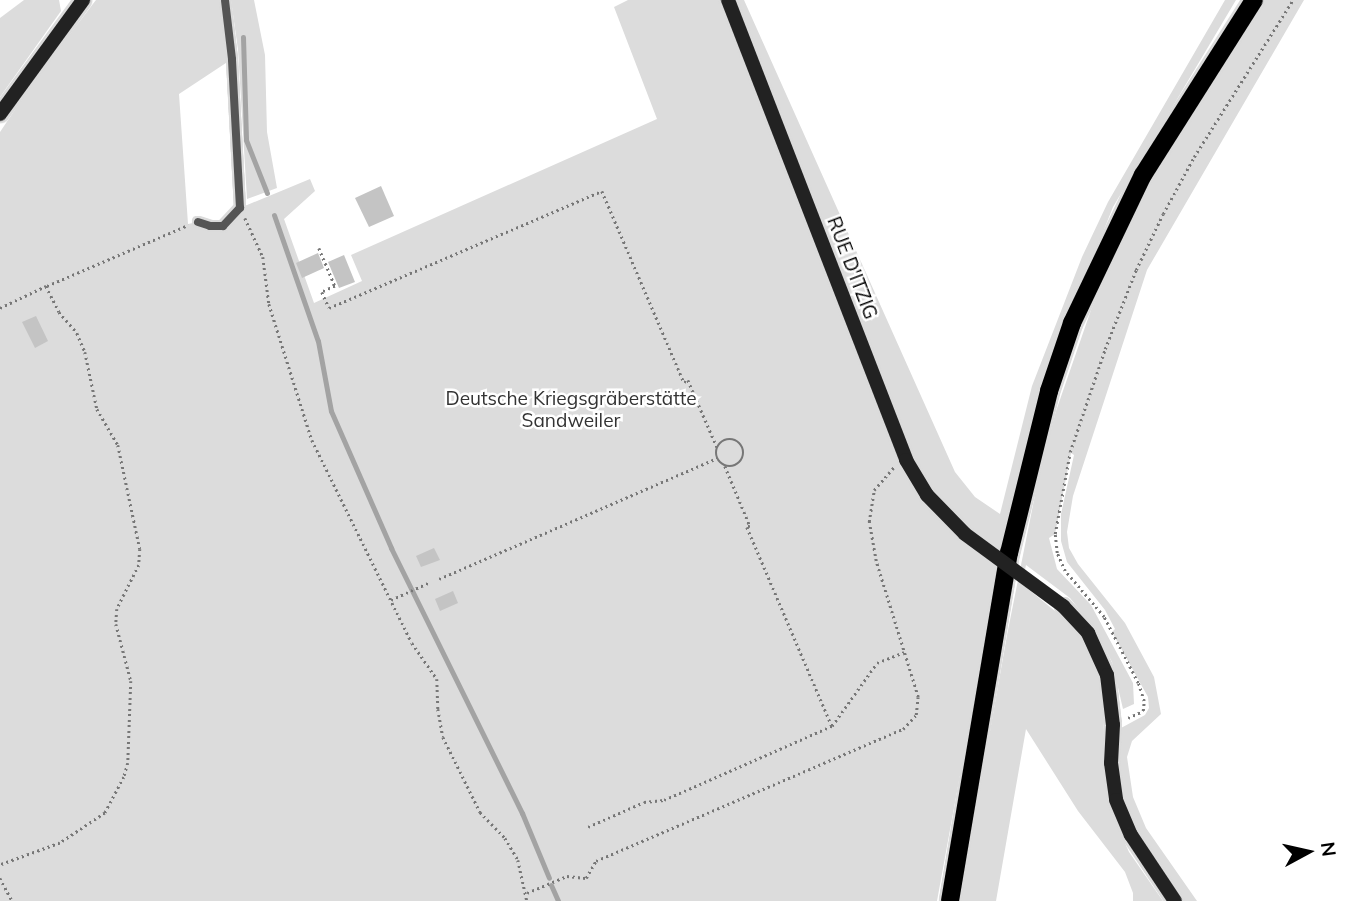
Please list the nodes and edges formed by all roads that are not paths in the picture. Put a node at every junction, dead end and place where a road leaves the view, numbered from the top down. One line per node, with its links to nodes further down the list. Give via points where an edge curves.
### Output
1 (83, 0): 5 (street)
2 (225, 0): 6 (lane, via 240,208 223,226)
3 (728, 0): 8 (street, RUE D'ITZIG, bridge, via 906,460 926,495 965,534 1063,606 1088,633 1107,675 1116,800 1131,835)
4 (1254, 0): 7 (main road, via 1143,175 1072,323 1049,391 1009,553)
5 (0, 114)
6 (198, 222)
7 (950, 901)
8 (1175, 901)

